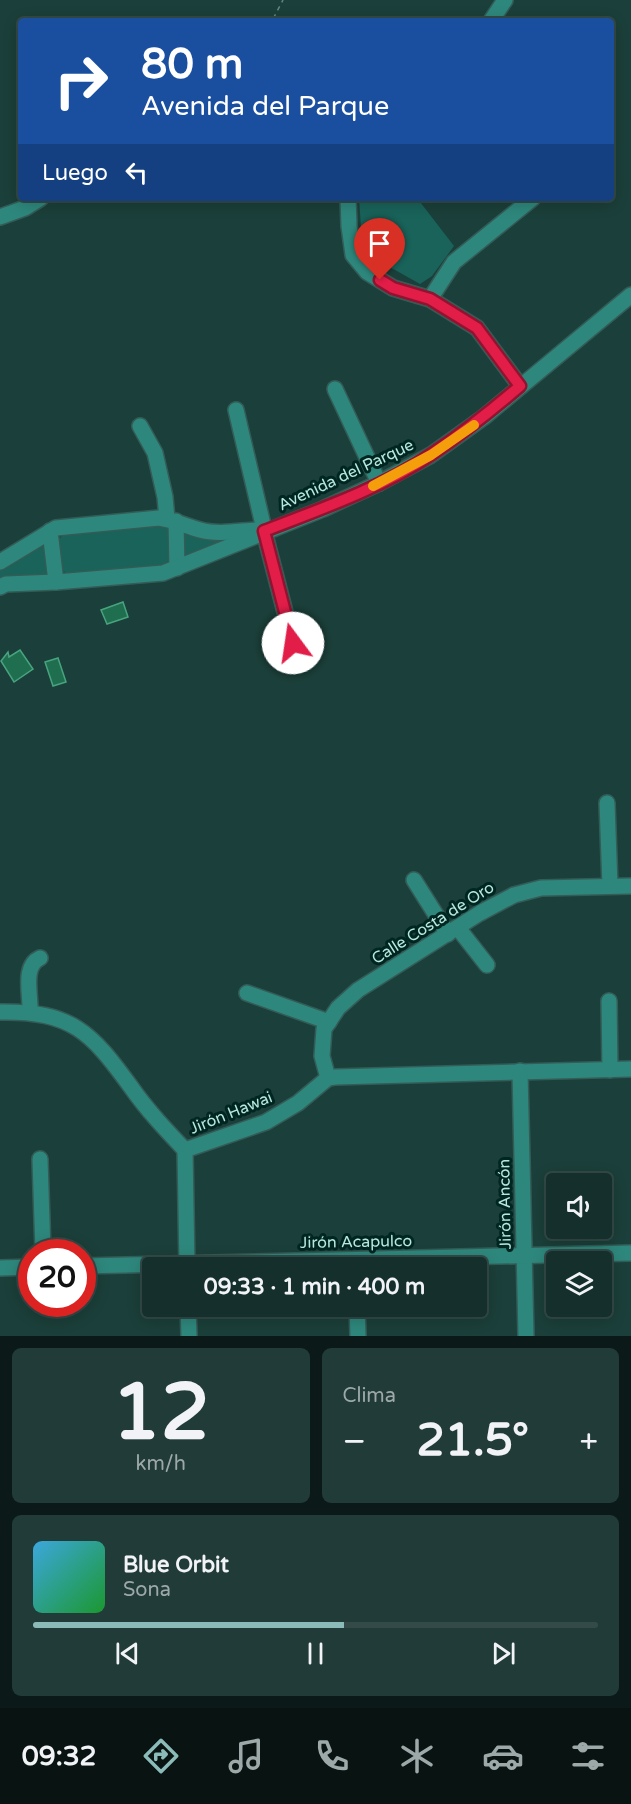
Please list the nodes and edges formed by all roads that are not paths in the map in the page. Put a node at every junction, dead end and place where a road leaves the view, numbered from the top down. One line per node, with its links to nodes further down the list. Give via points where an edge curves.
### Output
1 (505, 0): 2 (street)
2 (493, 18)
3 (36, 201): 6 (street)
4 (348, 201): 8 (street, via 353,255 367,272 393,288)
5 (529, 201): 8 (street, via 454,262)
6 (0, 217)
7 (631, 295): 9 (street, Avenida del Parque)
8 (430, 299): 9 (street, via 477,328)
9 (520, 386): 13 (street, Avenida del Parque, via 431,455)
10 (335, 389): 13 (street)
11 (236, 410): 15 (street)
12 (141, 426): 14 (street, via 155,453)
13 (379, 483): 15 (street, Avenida del Parque)
14 (171, 520): 15 (street, Avenida del Parque, via 201,531); 16 (street, Avenida del Parque, via 113,522); 18 (street)
15 (267, 530): 18 (street, Avenida del Parque); 21 (street)
16 (50, 531): 17 (street, Avenida del Parque); 19 (street)
17 (0, 562)
18 (177, 568): 19 (street, Avenida del Parque, via 163,573)
19 (56, 582): 20 (street, Avenida del Parque)
20 (0, 587)
21 (293, 643)
22 (607, 803): 24 (street)
23 (414, 880): 26 (street)
24 (610, 886): 25 (street, Calle Costa de Oro); 26 (street, Calle Costa de Oro, via 524,891)
25 (631, 886)
26 (453, 931): 28 (street); 33 (street, Calle Costa de Oro, via 358,990)
27 (40, 958): 31 (street, via 29,972)
28 (487, 965)
29 (247, 993): 33 (street)
30 (609, 1001): 35 (street)
31 (30, 1010): 32 (street, Jirón Hawai); 38 (street, Jirón Hawai, via 68,1022 103,1050)
32 (0, 1012)
33 (328, 1022): 37 (street, Calle Costa de Oro, via 322,1056)
34 (631, 1069): 35 (street)
35 (610, 1070): 36 (street)
36 (520, 1071): 37 (street); 42 (street, Jirón Ancón)
37 (328, 1078): 38 (street, Jirón Hawai, via 298,1103 266,1122)
38 (185, 1150): 43 (street)
39 (40, 1160): 40 (street)
40 (43, 1239)
41 (631, 1253): 42 (street, Jirón Acapulco)
42 (525, 1256): 44 (street, Jirón Acapulco); 53 (street, Jirón Ancón)
43 (187, 1257)
44 (487, 1258)
45 (96, 1266): 46 (street, Jirón Acapulco)
46 (142, 1266)
47 (18, 1267): 48 (street)
48 (0, 1268)
49 (188, 1317): 51 (street)
50 (357, 1317): 52 (street)
51 (189, 1336)
52 (358, 1336)
53 (526, 1336)

